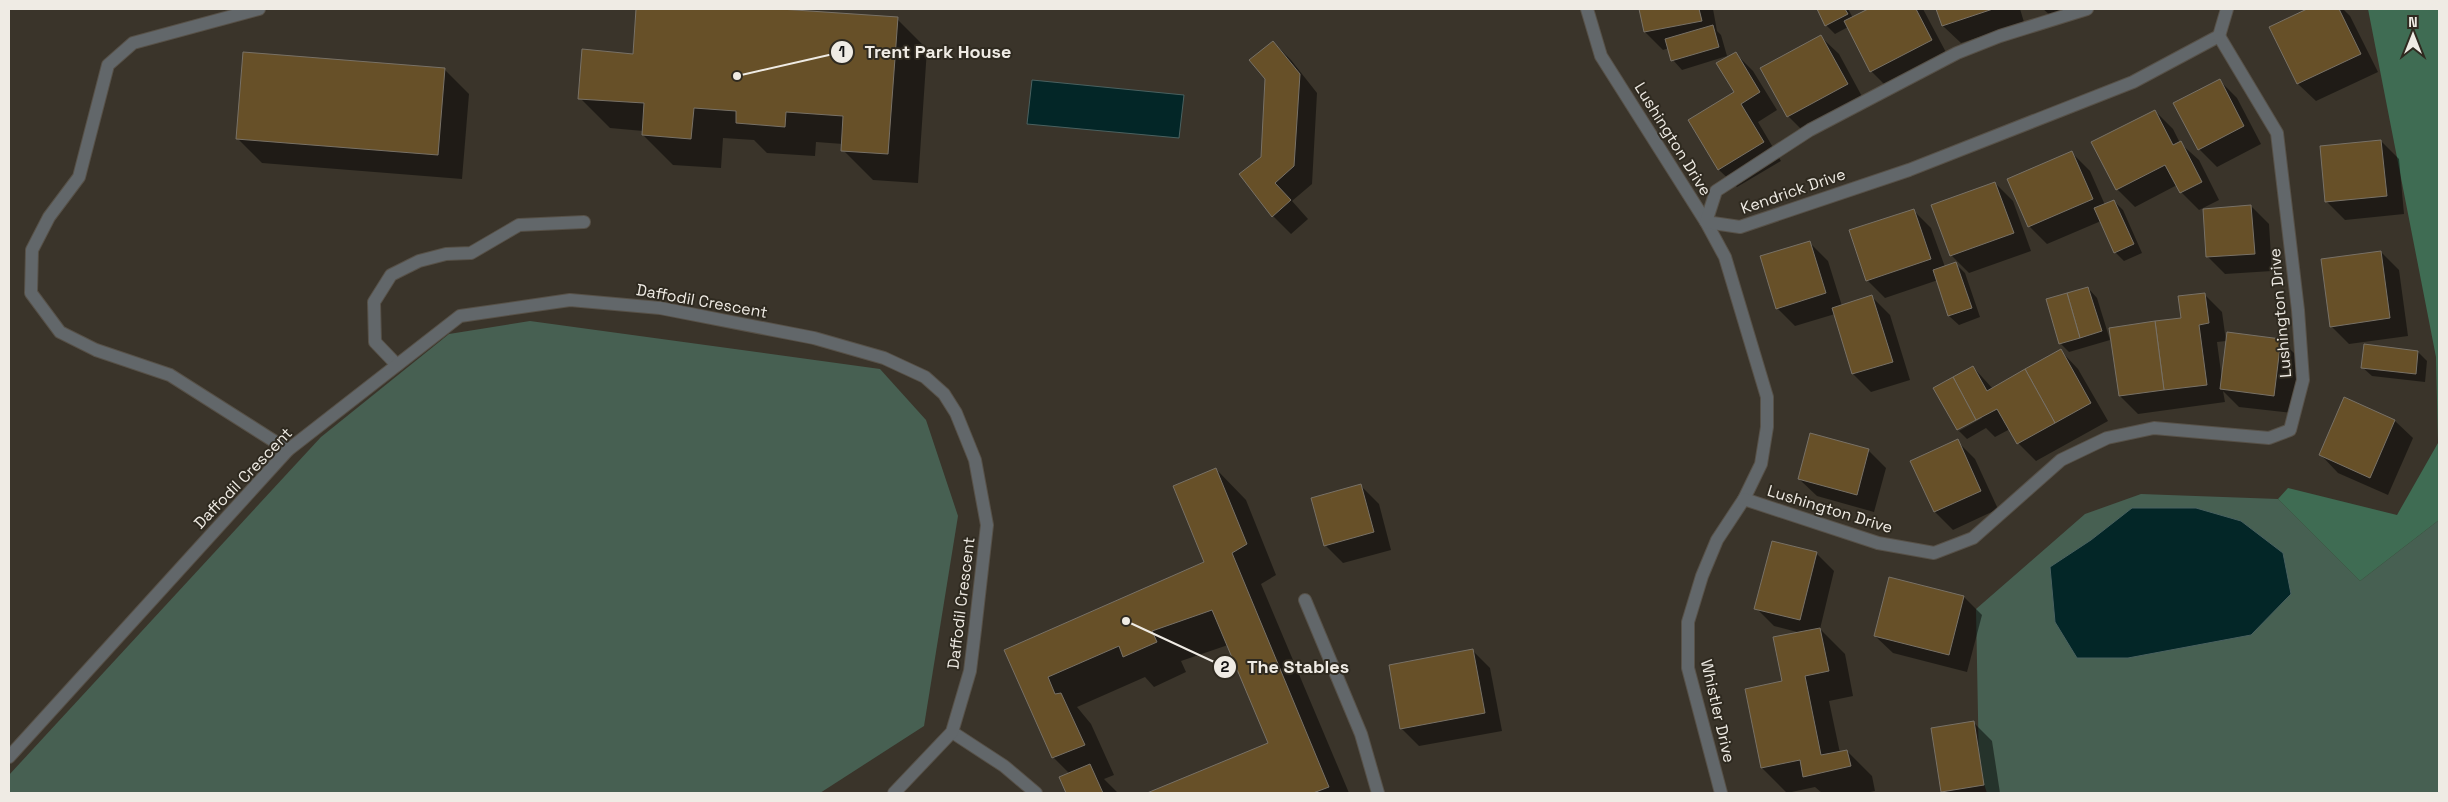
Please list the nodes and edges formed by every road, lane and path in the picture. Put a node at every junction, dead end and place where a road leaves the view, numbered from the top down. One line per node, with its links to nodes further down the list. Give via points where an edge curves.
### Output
1 (260, 9): 9 (street, via 133,43 108,65 80,177 49,217 32,250 31,293 60,332 96,350 170,375)
2 (1587, 9): 7 (street, Lushington Drive, via 1601,56)
3 (2087, 9): 7 (street, Kendrick Drive, via 1957,53 1810,130 1716,192)
4 (2227, 9): 5 (street)
5 (2219, 36): 7 (street, Kendrick Drive, via 2133,82 1909,170 1740,227); 10 (street, Lushington Drive, via 2277,133 2303,380 2290,430 2269,438 2154,428 2107,438 2061,460 1973,538 1934,553 1878,543)
6 (584, 222): 8 (street, via 519,225 471,253 446,254 419,261 391,275 374,302 375,342)
7 (1706, 222): 10 (street, Lushington Drive, via 1724,257 1767,397 1768,427 1761,464)
8 (397, 365): 9 (street, Daffodil Crescent); 12 (street, Daffodil Crescent, via 460,316 570,300 660,308 814,338 884,358 925,377 944,394 956,413 975,460 987,525 970,671)
9 (288, 450): 13 (street, Daffodil Crescent)
10 (1744, 499): 17 (street, Whistler Drive, via 1717,540 1688,622 1688,668)
11 (1305, 600): 16 (street, via 1361,734)
12 (952, 732): 14 (street, Daffodil Crescent); 15 (street, via 1004,766)
13 (9, 757)
14 (894, 793)
15 (1036, 793)
16 (1378, 793)
17 (1721, 793)

